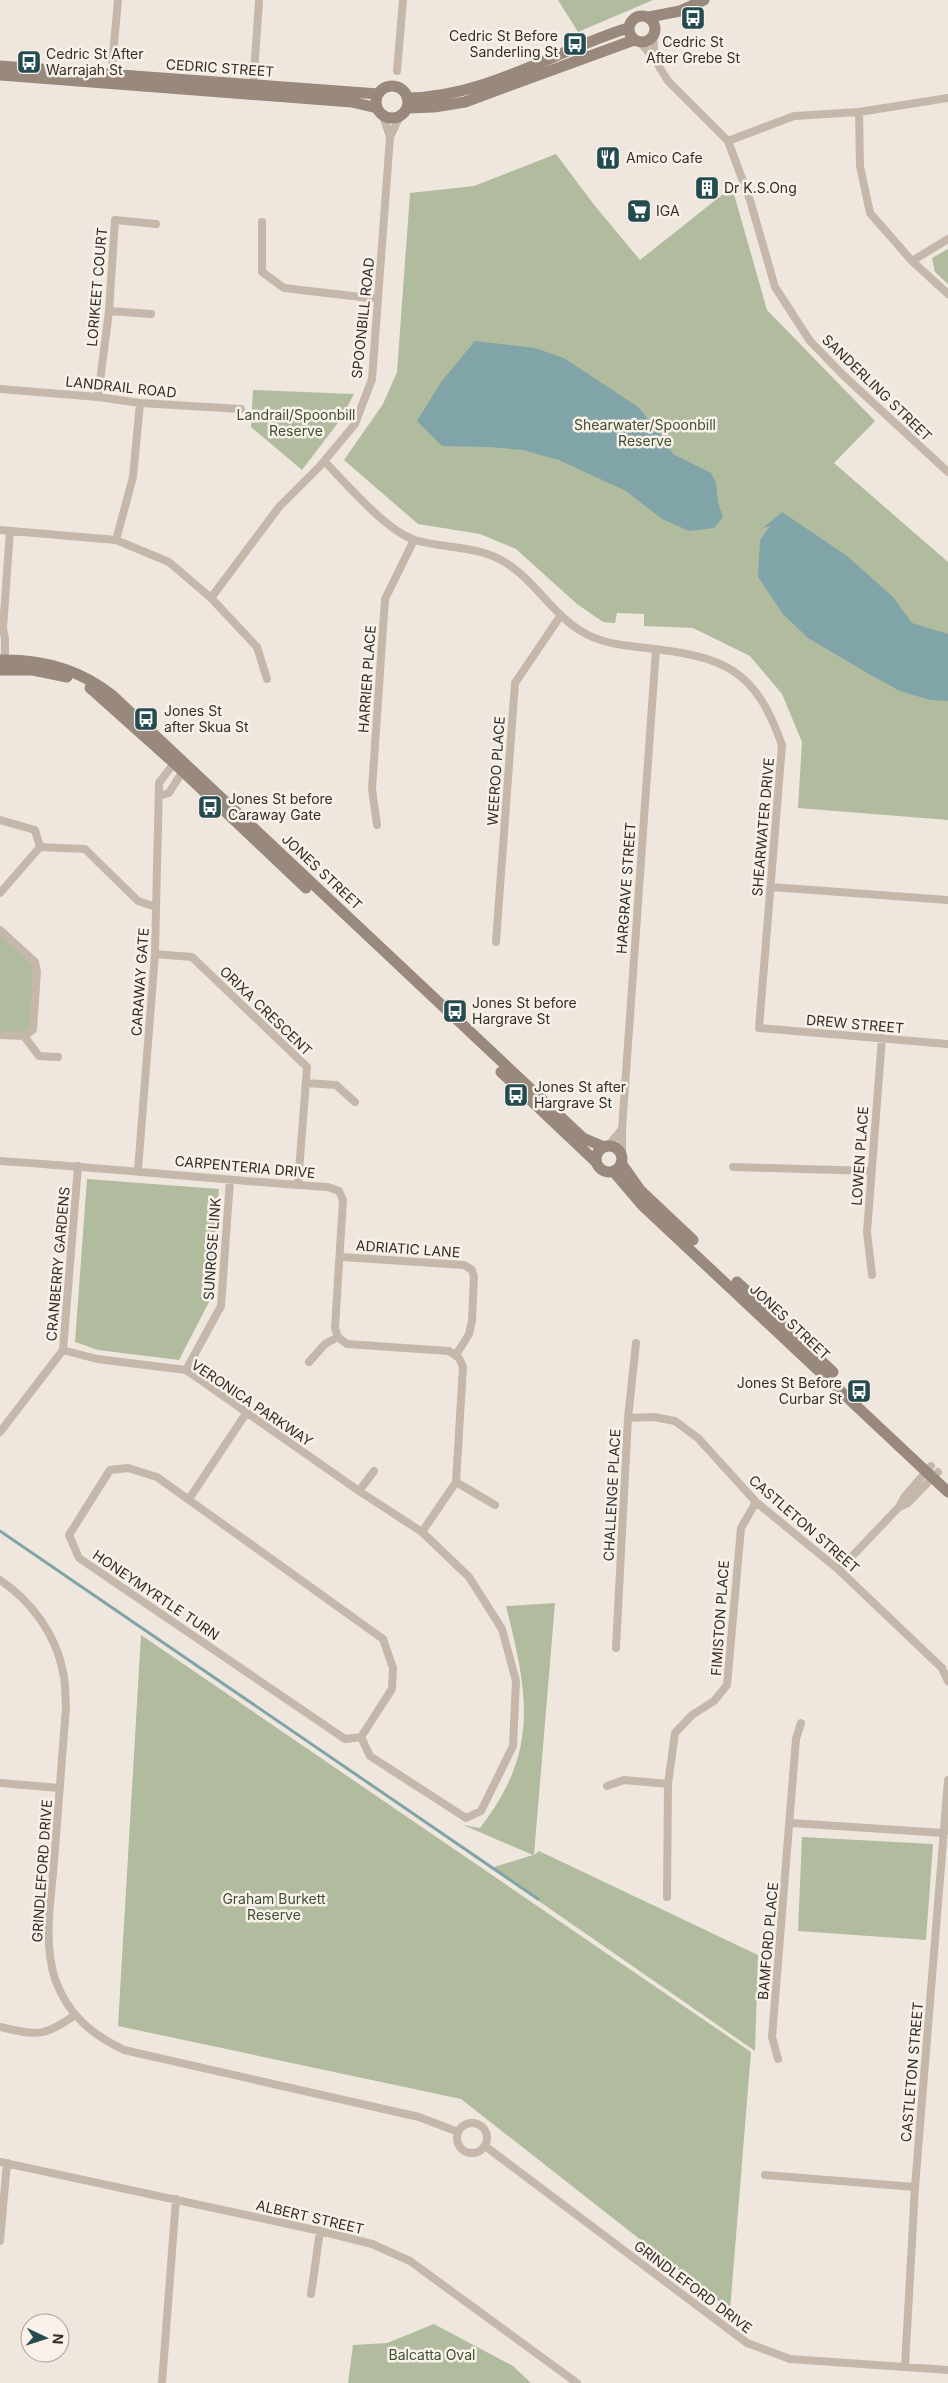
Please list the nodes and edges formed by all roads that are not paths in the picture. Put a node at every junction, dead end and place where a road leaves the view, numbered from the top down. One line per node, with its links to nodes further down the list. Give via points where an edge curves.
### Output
1 (118, 0): 14 (street)
2 (403, 0): 12 (street)
3 (704, 0): 5 (street, CEDRIC STREET)
4 (258, 2): 15 (street)
5 (680, 11): 6 (street, CEDRIC STREET); 8 (street, CEDRIC STREET)
6 (649, 17): 7 (street, CEDRIC STREET, via 636,17); 8 (street, via 654,24)
7 (628, 28): 9 (street); 18 (street, CEDRIC STREET, via 462,92)
8 (654, 34): 9 (street, CEDRIC STREET, via 647,42); 10 (street, SANDERLING STREET)
9 (637, 41): 10 (street, SANDERLING STREET); 18 (street, CEDRIC STREET, via 465,102)
10 (655, 60): 22 (street, SANDERLING STREET, via 668,81)
11 (0, 66): 14 (street, CEDRIC STREET)
12 (397, 71)
13 (0, 75): 14 (street, CEDRIC STREET)
14 (111, 80): 15 (street, CEDRIC STREET)
15 (253, 90): 16 (street, CEDRIC STREET); 19 (street, CEDRIC STREET, via 352,102)
16 (378, 94): 18 (street, CEDRIC STREET, via 392,86 402,90); 19 (street)
17 (948, 98): 20 (street)
18 (405, 107): 19 (street, CEDRIC STREET, via 392,119); 21 (street, SPOONBILL ROAD)
19 (380, 112): 21 (street, SPOONBILL ROAD)
20 (859, 112): 22 (street, via 794,116); 26 (street, via 860,166 870,213)
21 (390, 137): 28 (street, SPOONBILL ROAD)
22 (728, 141): 36 (street, SANDERLING STREET, via 750,200 775,287 810,341)
23 (262, 222): 28 (street, via 262,272 284,288)
24 (156, 224): 29 (street, LORIKEET COURT, via 115,220)
25 (948, 239): 26 (street)
26 (912, 261): 27 (street)
27 (948, 294)
28 (378, 299): 35 (street, SPOONBILL ROAD, via 372,379 354,424)
29 (109, 311): 30 (street); 32 (street, LORIKEET COURT)
30 (151, 314)
31 (0, 389): 32 (street, LANDRAIL ROAD)
32 (98, 397): 33 (street, LANDRAIL ROAD)
33 (140, 403): 34 (street, LANDRAIL ROAD); 39 (street, via 132,477)
34 (240, 409)
35 (324, 462): 40 (street, SHEARWATER DRIVE, via 392,529); 41 (street, SPOONBILL ROAD, via 280,507)
36 (948, 472)
37 (0, 530): 38 (street)
38 (10, 531): 39 (street); 43 (street)
39 (116, 540): 41 (street, via 169,562)
40 (414, 540): 42 (street, SHEARWATER DRIVE, via 482,552 506,563 534,586); 51 (street, HARRIER PLACE, via 385,599 372,789)
41 (211, 598): 46 (street, via 257,647)
42 (561, 615): 44 (street, SHEARWATER DRIVE, via 601,640); 58 (street, WEEROO PLACE, via 515,683)
43 (1, 631): 45 (street, via 5,639)
44 (656, 649): 53 (street, SHEARWATER DRIVE, via 688,652 715,660 741,676 772,717 782,745); 68 (street, HARGRAVE STREET)
45 (2, 665): 47 (street, JONES STREET, via 44,663 84,676 112,695)
46 (267, 679)
47 (176, 759): 48 (street, JONES STREET); 49 (street, CARAWAY GATE, via 159,783)
48 (185, 768): 49 (street, via 169,793); 69 (street, JONES STREET, via 583,1138); 71 (street, JONES STREET)
49 (160, 796): 56 (street, CARAWAY GATE)
50 (0, 820): 52 (street, via 35,830)
51 (377, 825)
52 (40, 847): 54 (street); 56 (street, via 85,849 138,901)
53 (771, 887): 55 (street); 60 (street, SHEARWATER DRIVE)
54 (0, 893)
55 (948, 900)
56 (156, 907): 59 (street, CARAWAY GATE)
57 (0, 930): 62 (street, via 35,962 33,1030)
58 (496, 942)
59 (155, 954): 66 (street, ORIXA CRESCENT, via 192,957 307,1067); 75 (street, CARAWAY GATE)
60 (759, 1028): 63 (street, DREW STREET)
61 (0, 1036): 62 (street)
62 (24, 1036): 65 (street, via 40,1056)
63 (882, 1038): 64 (street, DREW STREET); 76 (street, LOWEN PLACE)
64 (948, 1044)
65 (58, 1057)
66 (306, 1083): 67 (street, via 336,1085); 78 (street, ORIXA CRESCENT)
67 (354, 1102)
68 (622, 1129): 69 (street); 72 (street, HARGRAVE STREET)
69 (606, 1147): 71 (street, via 597,1153); 72 (street, JONES STREET, via 615,1148)
70 (0, 1161): 73 (street, CARPENTERIA DRIVE)
71 (596, 1162): 72 (street, JONES STREET, via 601,1169)
72 (619, 1164): 91 (street, JONES STREET, via 640,1190)
73 (78, 1166): 75 (street, CARPENTERIA DRIVE); 83 (street, CRANBERRY GARDENS)
74 (733, 1167): 76 (street)
75 (138, 1170): 77 (street, CARPENTERIA DRIVE)
76 (871, 1171): 80 (street, LOWEN PLACE, via 867,1232)
77 (230, 1180): 78 (street, CARPENTERIA DRIVE); 86 (street, SUNROSE LINK, via 221,1306)
78 (298, 1185): 79 (street, CARPENTERIA DRIVE, via 339,1191 343,1200)
79 (341, 1257): 81 (street, CARPENTERIA DRIVE, via 335,1328); 84 (street, ADRIATIC LANE, via 464,1265 472,1270 472,1321 469,1334)
80 (872, 1275)
81 (338, 1337): 84 (street, via 347,1344 449,1351); 85 (street, via 325,1344)
82 (636, 1344): 88 (street, CHALLENGE PLACE)
83 (63, 1350): 86 (street, VERONICA PARKWAY, via 97,1360); 89 (street, CRANBERRY GARDENS)
84 (456, 1356): 92 (street, via 463,1367)
85 (309, 1362)
86 (186, 1370): 87 (street, VERONICA PARKWAY)
87 (247, 1412): 94 (street, VERONICA PARKWAY); 96 (street)
88 (628, 1418): 97 (street, CASTLETON STREET, via 675,1421 698,1438); 102 (street, CHALLENGE PLACE)
89 (0, 1432)
90 (374, 1471): 94 (street)
91 (932, 1472): 93 (street, JONES STREET); 95 (street, JONES STREET); 100 (street, via 908,1503 899,1507)
92 (456, 1482): 98 (street); 99 (street)
93 (948, 1482)
94 (359, 1491): 99 (street, VERONICA PARKWAY)
95 (948, 1492)
96 (189, 1499): 105 (street, HONEYMYRTLE TURN, via 384,1639 393,1668 392,1689); 105 (street, HONEYMYRTLE TURN, via 156,1477 128,1468 110,1470 69,1534 79,1558 345,1739)
97 (756, 1502): 100 (street, CASTLETON STREET); 108 (street, FIMISTON PLACE, via 741,1528 727,1685 714,1701 692,1715 675,1733)
98 (495, 1505)
99 (422, 1532): 105 (street, VERONICA PARKWAY, via 469,1577 502,1629 516,1681 514,1746 481,1811 466,1818 370,1756)
100 (839, 1570): 103 (street, CASTLETON STREET, via 942,1668)
101 (0, 1580): 110 (street, GRINDLEFORD DRIVE, via 34,1610 51,1637 64,1672 66,1707)
102 (616, 1648)
103 (948, 1681)
104 (801, 1723): 111 (street, BAMFORD PLACE, via 796,1739)
105 (361, 1737)
106 (948, 1780): 112 (street, CASTLETON STREET)
107 (0, 1783): 110 (street)
108 (668, 1784): 109 (street, via 624,1780); 113 (street, FIMISTON PLACE)
109 (607, 1786)
110 (60, 1788): 114 (street, GRINDLEFORD DRIVE, via 48,1939 55,1979)
111 (790, 1823): 112 (street); 116 (street, BAMFORD PLACE, via 772,2037)
112 (944, 1833): 121 (street, CASTLETON STREET)
113 (667, 1897)
114 (75, 2015): 115 (street, via 42,2034); 117 (street, GRINDLEFORD DRIVE, via 88,2029 124,2050 419,2117)
115 (0, 2026)
116 (778, 2059)
117 (458, 2132): 118 (street, via 458,2145 466,2152 480,2152); 118 (street, via 464,2125 476,2123 486,2133)
118 (485, 2146): 126 (street, GRINDLEFORD DRIVE, via 747,2343 790,2359)
119 (4, 2162): 122 (street, ALBERT STREET); 124 (street)
120 (765, 2175): 121 (street)
121 (915, 2187): 126 (street, CASTLETON STREET)
122 (176, 2199): 123 (street, ALBERT STREET); 128 (street)
123 (320, 2231): 125 (street); 129 (street, ALBERT STREET, via 372,2244 410,2261)
124 (0, 2241)
125 (311, 2294)
126 (905, 2367): 127 (street, GRINDLEFORD DRIVE)
127 (948, 2370)
128 (162, 2383)
129 (577, 2383)

